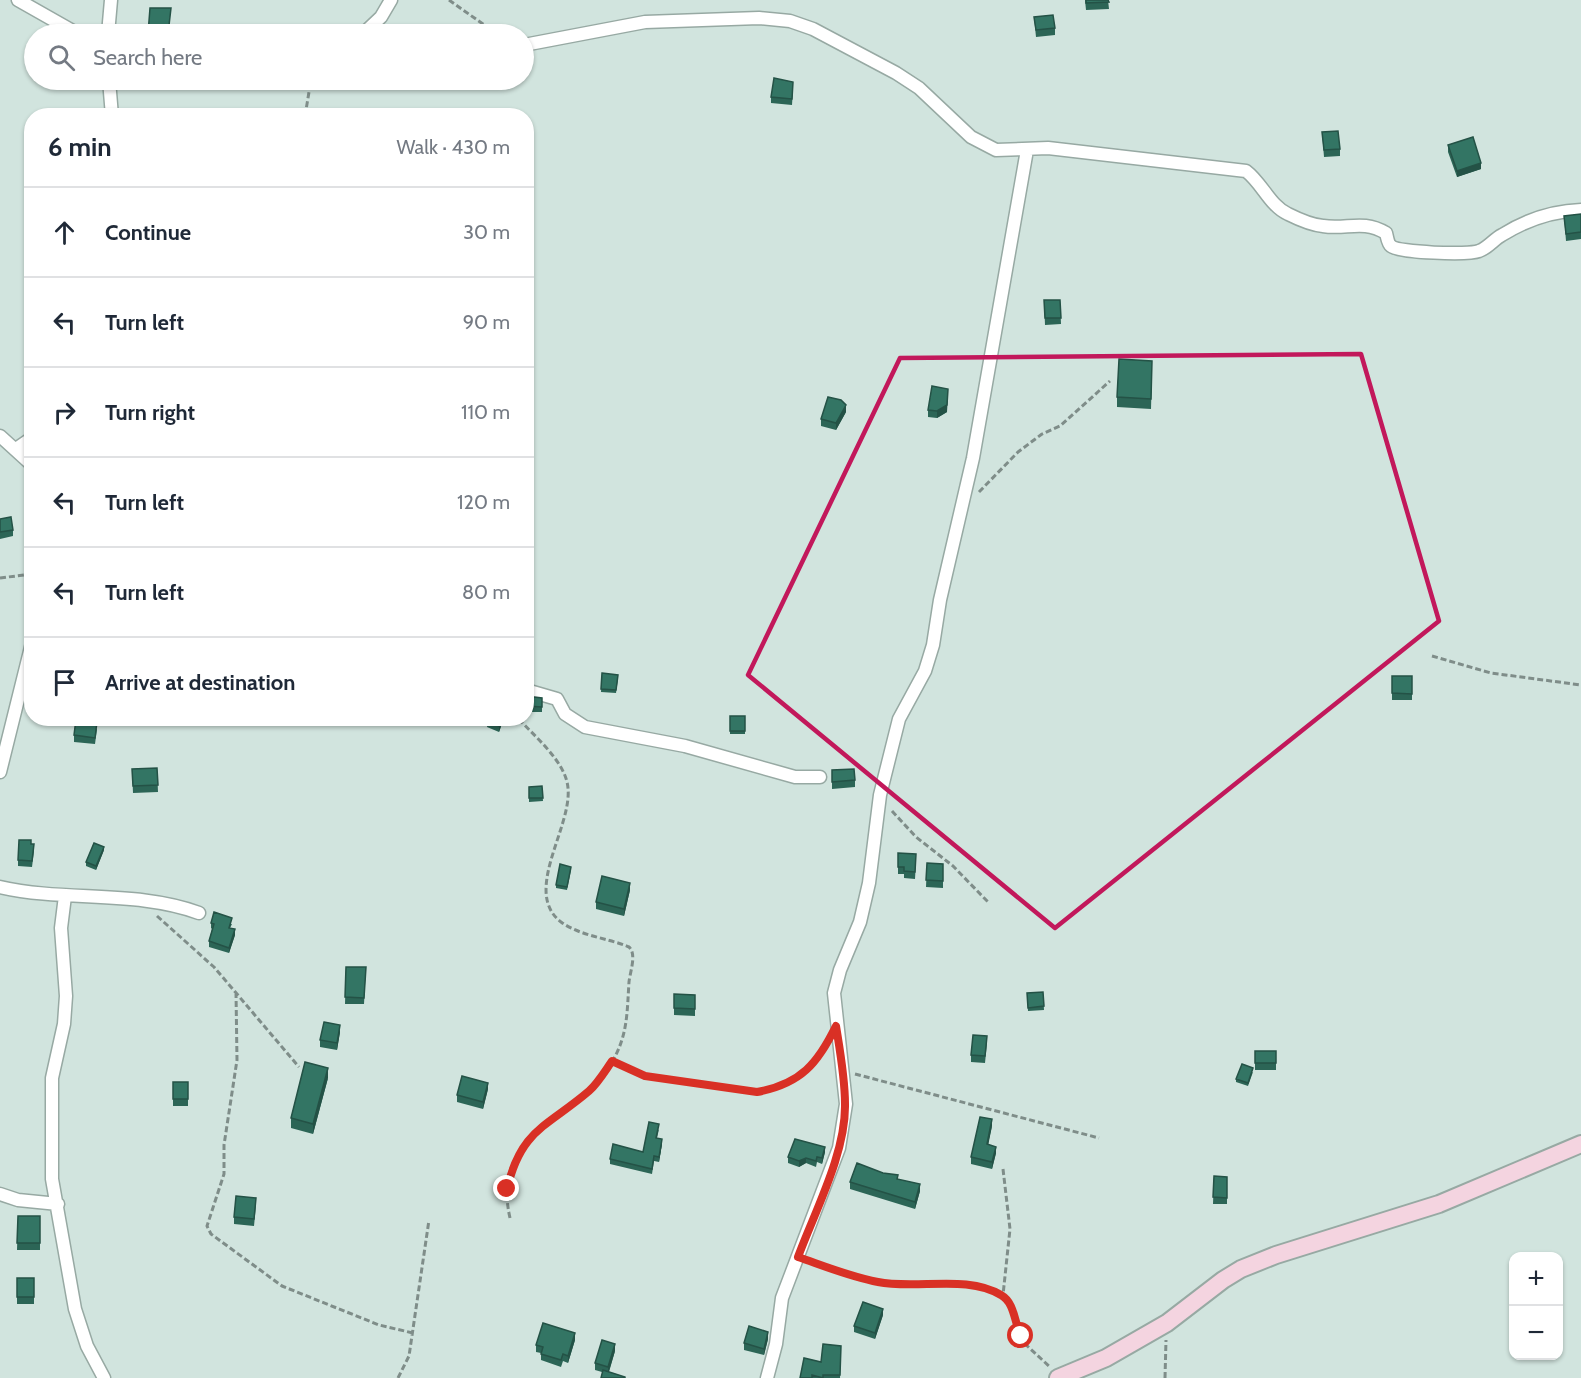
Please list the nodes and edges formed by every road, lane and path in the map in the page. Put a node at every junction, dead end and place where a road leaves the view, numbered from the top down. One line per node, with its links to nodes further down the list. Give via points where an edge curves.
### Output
1 (18, 0): 5 (street)
2 (111, 0): 6 (street)
3 (391, 0): 7 (street)
4 (449, 0): 8 (path)
5 (60, 24)
6 (109, 24)
7 (373, 24)
8 (483, 24)
9 (534, 44): 14 (street, via 645,22 759,18 790,21 813,28 896,73 984,145 1007,152)
10 (110, 90): 12 (street)
11 (309, 90): 13 (path)
12 (111, 108)
13 (306, 108)
14 (1027, 150): 15 (street, via 1070,150 1246,171 1284,213 1323,226 1372,227 1386,233 1389,244 1395,248 1429,252 1481,250 1499,236 1536,218); 21 (street)
15 (1581, 210)
16 (1110, 381): 21 (path, via 1060,426 1018,452)
17 (0, 436): 19 (street)
18 (24, 444): 19 (street)
19 (16, 449): 20 (street)
20 (24, 457)
21 (961, 510): 31 (street, via 933,645 925,671 903,708)
22 (24, 575): 23 (path)
23 (0, 578)
24 (1432, 656): 26 (path, via 1491,673)
25 (24, 675): 29 (street)
26 (1581, 685)
27 (534, 692): 30 (street, via 557,699 565,714 585,727 685,746 795,777)
28 (525, 726): 39 (path, via 564,773 568,788 566,814 546,886 547,904 564,924 633,951 630,1013)
29 (0, 772)
30 (820, 777)
31 (880, 795): 35 (path, via 915,837 953,866); 38 (street, via 860,922 834,993)
32 (0, 887): 33 (street)
33 (65, 896): 34 (street); 46 (street, via 61,928 66,996 52,1078 51,1159)
34 (144, 902): 36 (street); 37 (path)
35 (988, 902)
36 (199, 913)
37 (236, 992): 40 (path); 52 (path, via 237,1060 224,1145 224,1174 207,1226 211,1234 282,1286 380,1325)
38 (836, 1026): 39 (path, via 821,1055 806,1072 764,1091 740,1091 696,1081 645,1076); 41 (street)
39 (612, 1061): 47 (path, via 591,1089 547,1120 523,1145 507,1189)
40 (299, 1067)
41 (842, 1070): 42 (path); 49 (street, via 846,1104 839,1148)
42 (1100, 1138)
43 (1581, 1144): 51 (main road, via 1439,1204 1241,1269)
44 (1003, 1169): 50 (path, via 1010,1229)
45 (0, 1194): 46 (street)
46 (58, 1204): 53 (street, via 75,1309 87,1346)
47 (510, 1218)
48 (429, 1220): 52 (path)
49 (798, 1257): 50 (path, via 877,1282 908,1286 948,1282); 55 (street, via 782,1298)
50 (1003, 1296): 56 (path, via 1011,1305 1024,1343)
51 (1167, 1323): 56 (main road, via 1106,1358); 57 (path)
52 (413, 1333): 54 (path, via 409,1356)
53 (104, 1378)
54 (398, 1378)
55 (767, 1378)
56 (1058, 1378)
57 (1165, 1378)

